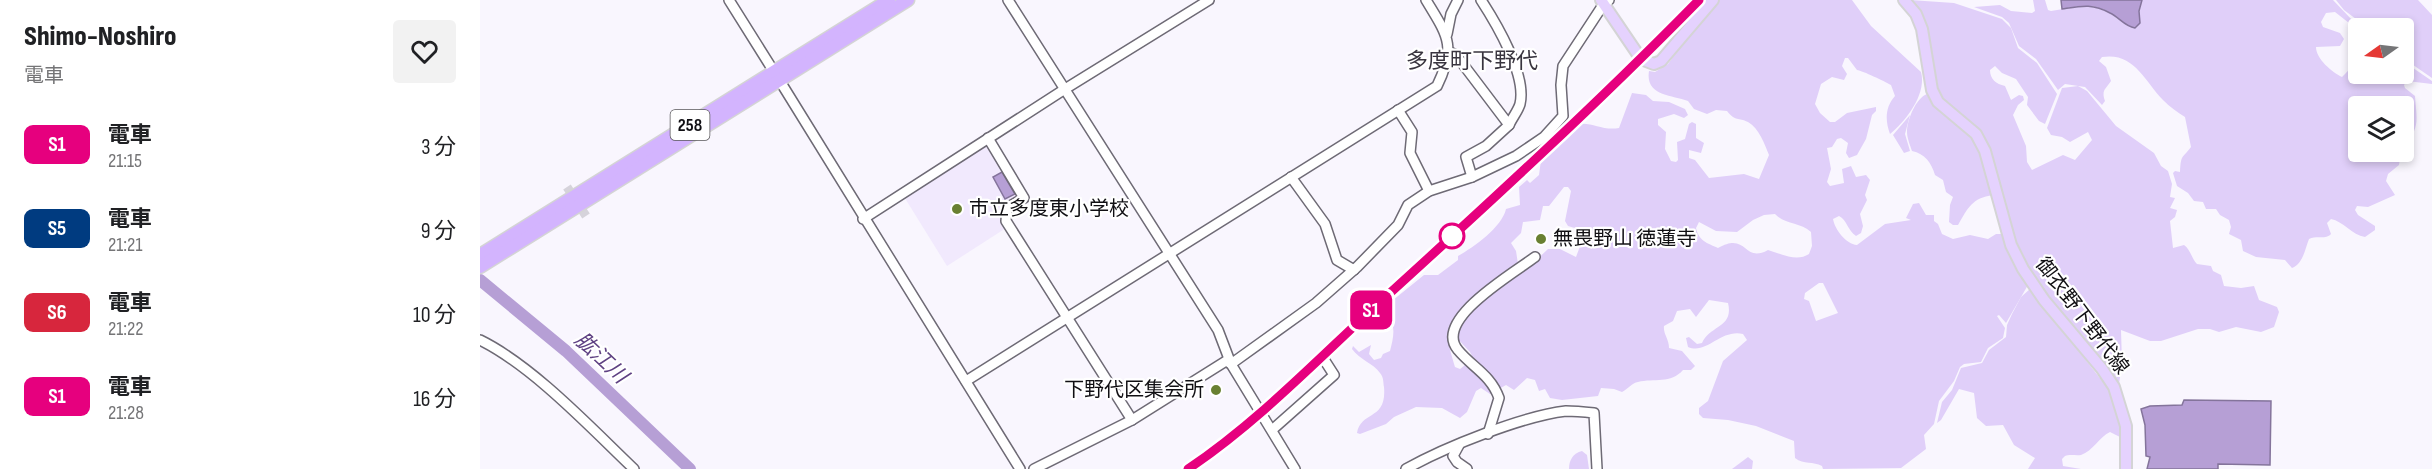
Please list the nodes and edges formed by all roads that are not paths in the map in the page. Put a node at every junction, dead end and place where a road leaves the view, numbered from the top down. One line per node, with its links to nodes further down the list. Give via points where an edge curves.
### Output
1 (729, 0): 14 (street)
2 (890, 0): 24 (highway, 258)
3 (908, 0): 24 (highway, 258)
4 (1008, 0): 16 (street)
5 (1209, 0): 16 (street)
6 (1426, 0): 12 (street)
7 (1458, 0): 12 (street)
8 (1481, 0): 18 (street, via 1500,29 1519,85 1520,103)
9 (1713, 0): 11 (main road, via 1661,61 1654,64 1641,59)
10 (1904, 0): 46 (main road, 御衣野下野代線, via 1922,29 1932,90 1938,102 1976,134 1985,151 2011,245 2023,269 2114,387 2126,426)
11 (1605, 2): 21 (street, via 1563,66 1563,116 1529,148)
12 (1447, 34): 13 (street)
13 (1448, 51): 17 (street, via 1437,86); 18 (street, via 1456,55)
14 (771, 67)
15 (783, 86): 23 (street)
16 (1065, 88): 19 (street); 25 (street)
17 (1398, 110): 20 (street); 22 (street, via 1412,132 1410,153)
18 (1509, 124): 21 (street, via 1486,146 1466,157)
19 (988, 138): 23 (street); 30 (street, via 1024,198 1007,208 1006,221)
20 (1291, 177): 25 (street); 29 (street, via 1325,224 1337,260)
21 (1472, 177): 22 (street)
22 (1429, 191): 29 (street, via 1408,205 1398,225)
23 (863, 219): 34 (street)
24 (508, 244): 26 (highway, 258); 28 (highway, 258)
25 (1167, 254): 30 (street); 33 (street, via 1218,330)
26 (480, 255)
27 (1535, 257): 37 (street, via 1465,310 1451,334 1456,348 1478,367 1499,398)
28 (480, 267)
29 (1354, 270): 33 (street, via 1316,303)
30 (1067, 317): 34 (street); 35 (street)
31 (480, 340): 40 (street, via 533,376)
32 (1325, 361): 36 (street, via 1334,375)
33 (1231, 364): 35 (street, via 1226,361); 36 (street)
34 (966, 381): 41 (street)
35 (1132, 420): 42 (street)
36 (1272, 430): 39 (street)
37 (1488, 434): 38 (street); 45 (street, via 1542,415 1594,413)
38 (1459, 445): 43 (street); 44 (street, via 1453,456)
39 (1295, 468)
40 (634, 469)
41 (1020, 469)
42 (1034, 469)
43 (1406, 469)
44 (1467, 469)
45 (1597, 469)
46 (2126, 469)

